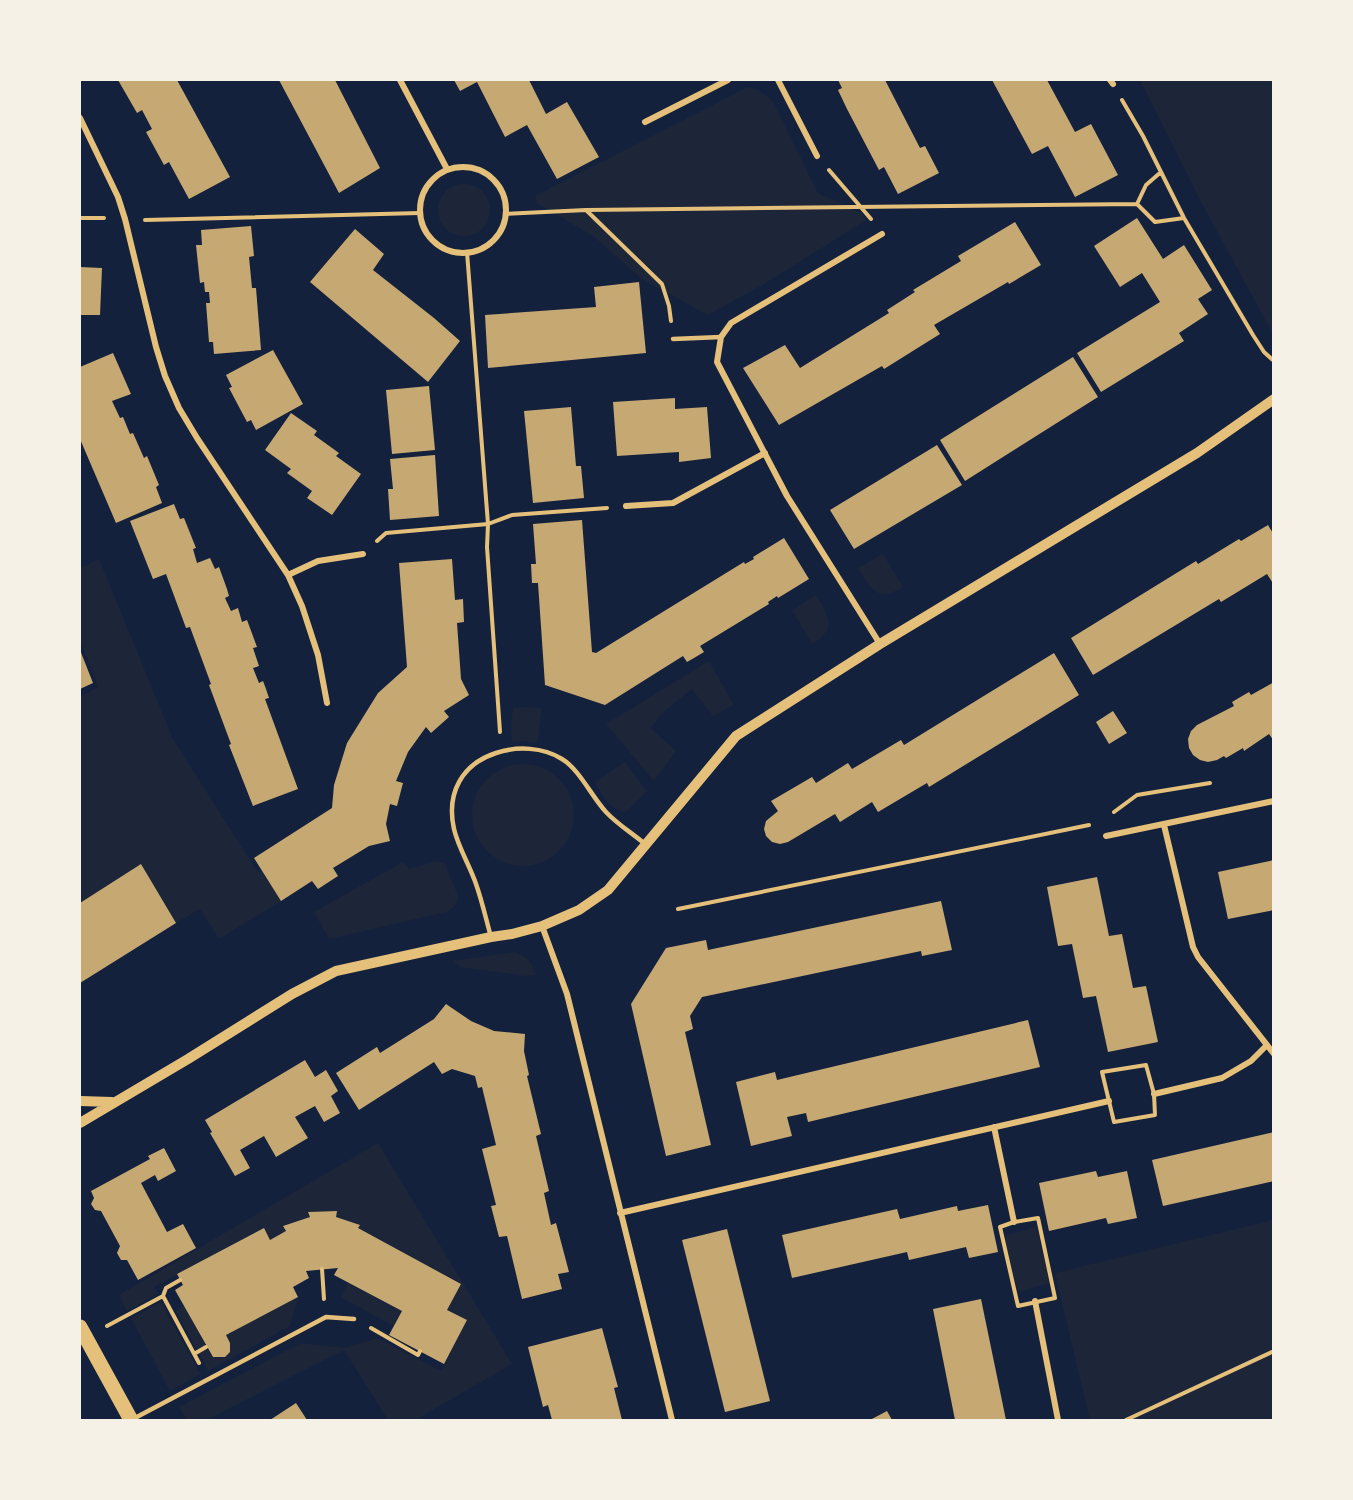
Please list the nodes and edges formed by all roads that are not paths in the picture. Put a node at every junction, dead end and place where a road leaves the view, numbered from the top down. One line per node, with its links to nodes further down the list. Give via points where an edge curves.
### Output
1 (400, 80): 7 (street)
2 (728, 80): 5 (street)
3 (778, 80): 6 (street)
4 (80, 118): 15 (street, via 118,197 156,347 179,408)
5 (645, 122)
6 (817, 156)
7 (447, 169): 7 (street, via 434,178 422,198 424,228 437,244 455,252 477,251 498,235 504,223 505,199 495,180 486,173 476,168)
8 (882, 234): 9 (street, via 731,323)
9 (721, 337): 10 (lane); 12 (street, via 717,362)
10 (674, 339)
11 (1273, 400): 16 (street, via 1197,453)
12 (765, 453): 13 (street, via 673,503); 16 (street, via 787,496)
13 (626, 506)
14 (363, 554): 15 (street, via 318,561)
15 (288, 575): 17 (street, via 318,655)
16 (880, 644): 21 (street, via 736,736)
17 (327, 703)
18 (1274, 801): 19 (street)
19 (1164, 825): 20 (street); 24 (street, via 1198,957)
20 (1106, 836)
21 (646, 844): 22 (street, via 608,890); 23 (lane, via 606,812 564,760 535,749 518,748 483,757 469,766 460,779 452,811 454,830 477,885)
22 (542, 926): 23 (street); 32 (street, via 567,994)
23 (491, 937): 29 (street, via 336,971)
24 (1267, 1045): 25 (street); 26 (street, via 1251,1061 1222,1078)
25 (1274, 1054)
26 (1154, 1095)
27 (80, 1101): 29 (street)
28 (1109, 1101): 31 (street)
29 (112, 1102): 30 (street)
30 (80, 1123)
31 (994, 1127): 32 (street); 33 (street)
32 (620, 1213): 38 (street)
33 (1014, 1222)
34 (1035, 1301): 39 (street)
35 (354, 1318): 37 (lane, via 326,1317)
36 (82, 1332): 37 (main road)
37 (131, 1420)
38 (672, 1420)
39 (1058, 1420)

